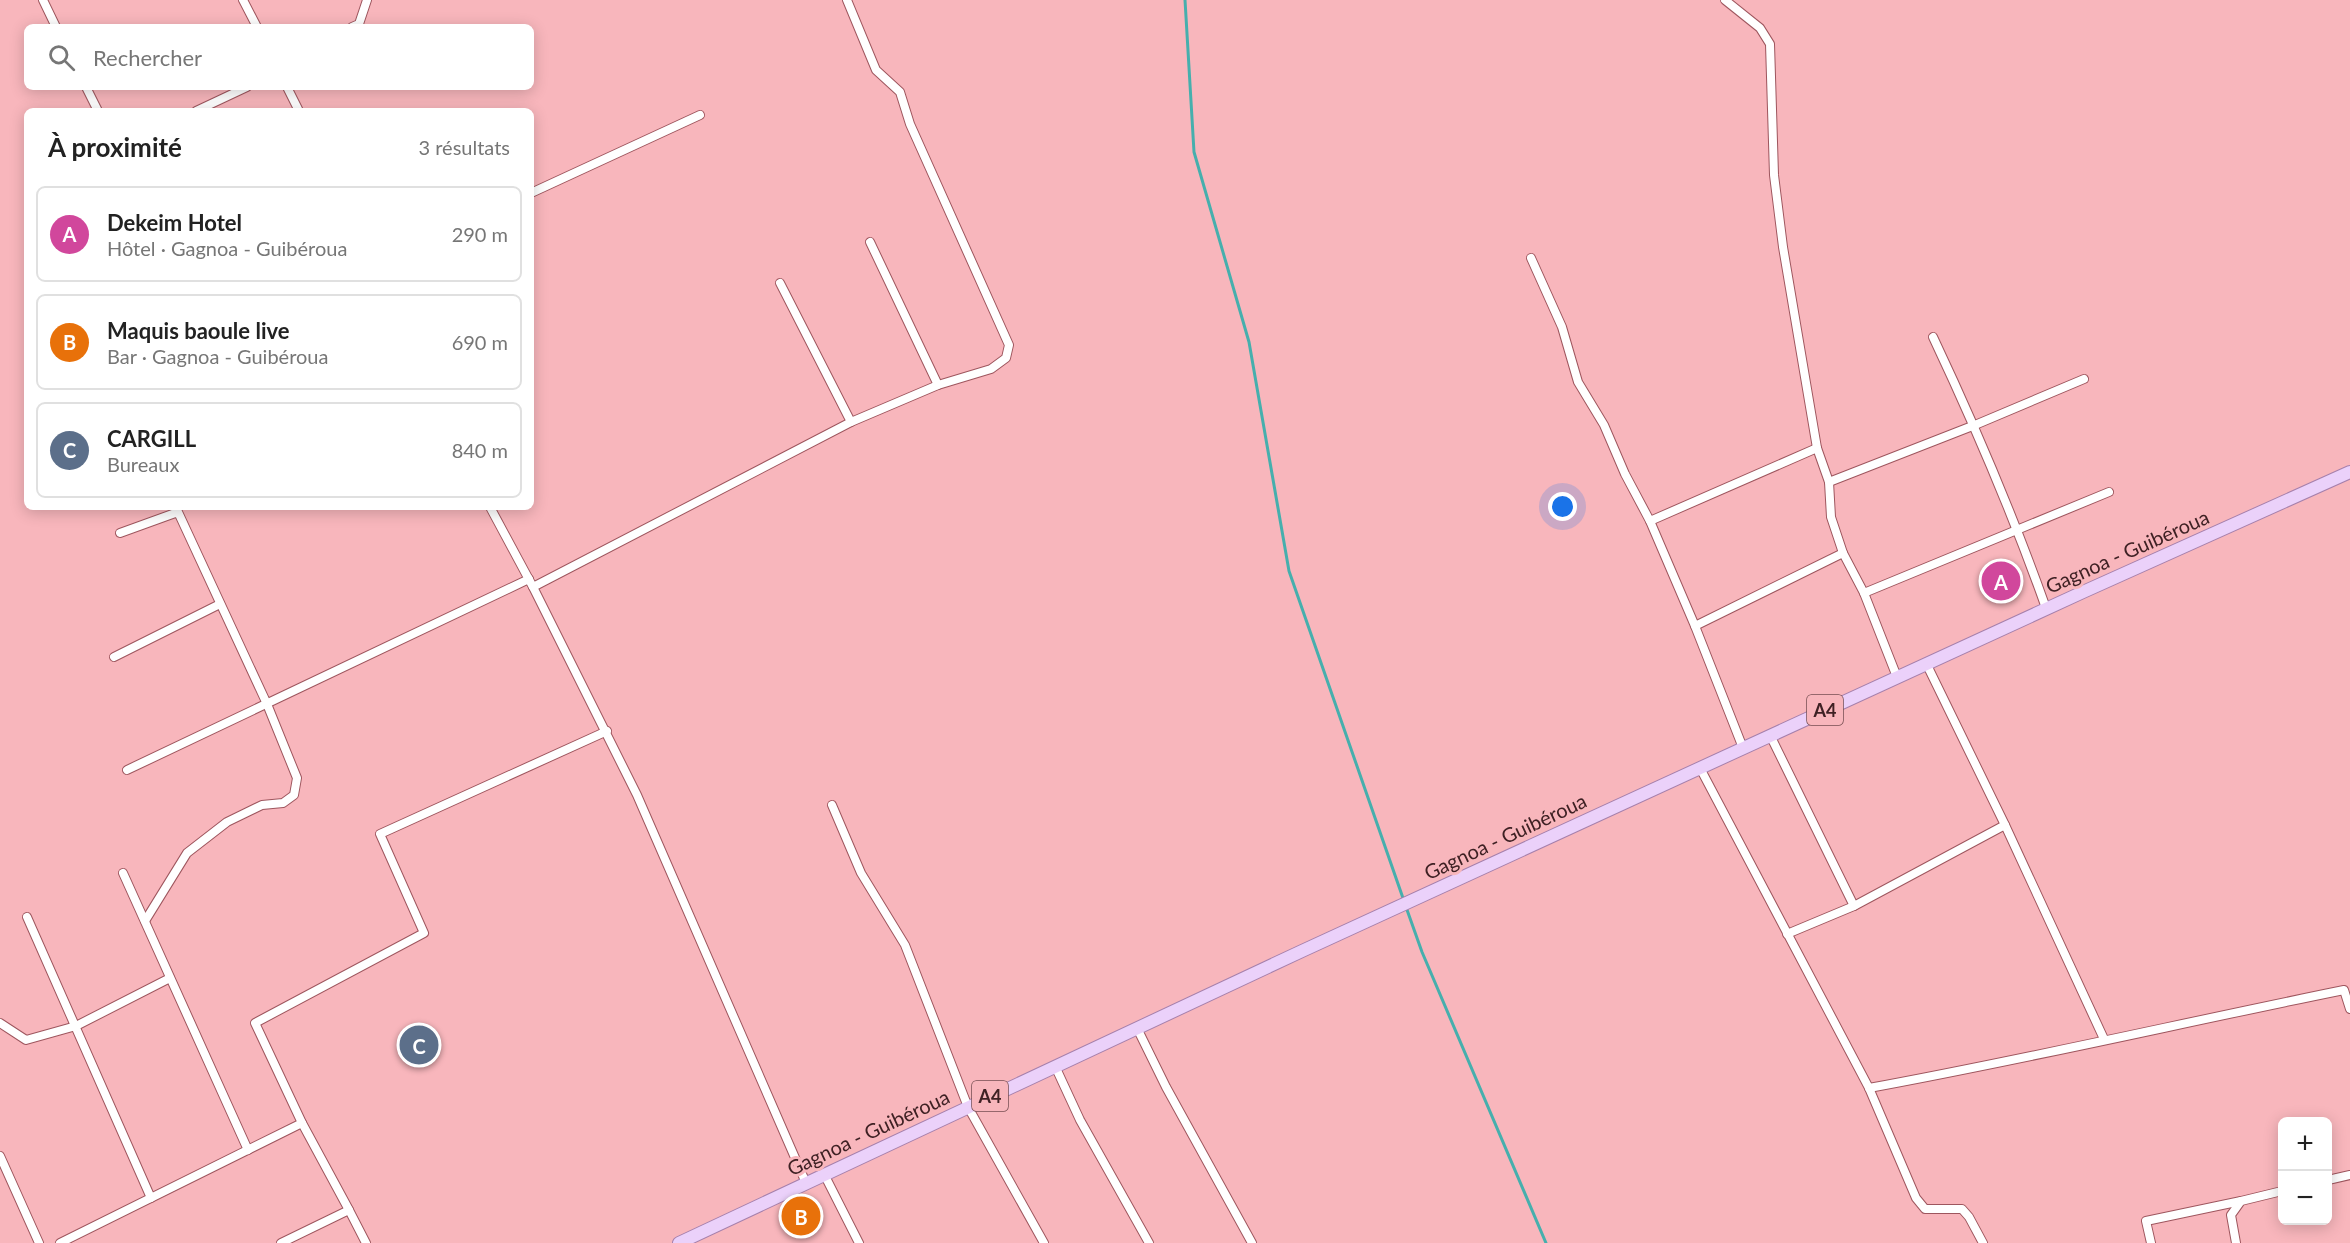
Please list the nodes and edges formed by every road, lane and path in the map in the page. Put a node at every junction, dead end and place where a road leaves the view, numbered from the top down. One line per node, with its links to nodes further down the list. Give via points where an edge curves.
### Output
1 (43, 0): 6 (street)
2 (243, 0): 7 (street)
3 (367, 0): 8 (street)
4 (847, 0): 22 (street, via 876,70 900,92 910,124 1009,345 1006,358 991,369)
5 (1725, 0): 25 (street, via 1760,28 1770,44 1774,175)
6 (55, 24)
7 (255, 24)
8 (359, 24)
9 (88, 90): 12 (street)
10 (241, 90): 13 (street)
11 (288, 90): 14 (street)
12 (97, 108)
13 (202, 108)
14 (298, 108)
15 (700, 115): 16 (street)
16 (534, 192)
17 (870, 242): 22 (street)
18 (1531, 258): 31 (street, via 1562,327 1578,382 1604,424)
19 (780, 283): 23 (street)
20 (1933, 337): 24 (street)
21 (2084, 379): 24 (street)
22 (938, 385): 23 (street)
23 (851, 422): 35 (street)
24 (1975, 425): 27 (street); 32 (street)
25 (1817, 448): 27 (street); 31 (street)
26 (2350, 472): 38 (main road, Gagnoa - Guibéroua / A4)
27 (1829, 482): 34 (street, via 1831,517)
28 (2109, 492): 32 (street)
29 (176, 510): 33 (street); 37 (street)
30 (492, 510): 35 (street)
31 (1650, 521): 39 (street)
32 (2017, 529): 36 (street); 38 (street)
33 (120, 533)
34 (1843, 553): 36 (street); 39 (street)
35 (531, 583): 43 (street); 44 (street)
36 (1864, 593): 42 (street)
37 (220, 604): 40 (street); 43 (street)
38 (2046, 608): 41 (main road, Gagnoa - Guibéroua / A4)
39 (1695, 626): 46 (street)
40 (114, 657)
41 (1926, 663): 42 (main road, Gagnoa - Guibéroua / A4); 50 (street)
42 (1897, 677): 45 (main road, Gagnoa - Guibéroua / A4)
43 (267, 704): 48 (street); 54 (street, via 297,778 294,795 283,803 262,805 228,822 187,853)
44 (606, 731): 65 (street, via 380,834 424,933 255,1023); 71 (street)
45 (1770, 735): 46 (main road, Gagnoa - Guibéroua / A4); 52 (street)
46 (1743, 748): 47 (main road, Gagnoa - Guibéroua / A4)
47 (1700, 768): 55 (street); 60 (main road, Gagnoa - Guibéroua / A4)
48 (127, 770)
49 (832, 805): 64 (street, via 861,873 905,945)
50 (2005, 825): 52 (street); 61 (street)
51 (123, 873): 54 (street)
52 (1854, 906): 55 (street)
53 (27, 917): 59 (street)
54 (145, 921): 56 (street)
55 (1787, 934): 63 (street)
56 (170, 978): 59 (street); 66 (street)
57 (2350, 1010): 61 (street, via 2344,990)
58 (0, 1023): 59 (street, via 26,1040)
59 (76, 1026): 73 (street)
60 (1137, 1028): 62 (main road, Gagnoa - Guibéroua / A4); 84 (street)
61 (2104, 1039): 63 (street)
62 (1055, 1066): 64 (main road, Gagnoa - Guibéroua / A4); 83 (street, via 1080,1120)
63 (1869, 1088): 85 (street, via 1916,1198 1925,1209 1962,1209)
64 (968, 1107): 68 (main road, Gagnoa - Guibéroua / A4); 82 (street)
65 (302, 1123): 66 (street); 75 (street)
66 (248, 1150): 73 (street)
67 (0, 1156): 77 (street)
68 (824, 1174): 71 (main road, Gagnoa - Guibéroua / A4); 81 (street)
69 (2350, 1175): 70 (street)
70 (2332, 1179)
71 (806, 1183): 76 (main road, Gagnoa - Guibéroua / A4)
72 (2278, 1192): 74 (street)
73 (151, 1198): 78 (street)
74 (2241, 1201): 86 (street, via 2146,1221); 87 (street, via 2231,1215)
75 (349, 1210): 79 (street); 80 (street)
76 (685, 1242)
77 (39, 1243)
78 (60, 1243)
79 (281, 1243)
80 (366, 1243)
81 (859, 1243)
82 (1044, 1243)
83 (1149, 1243)
84 (1252, 1243)
85 (1983, 1243)
86 (2151, 1243)
87 (2236, 1243)

